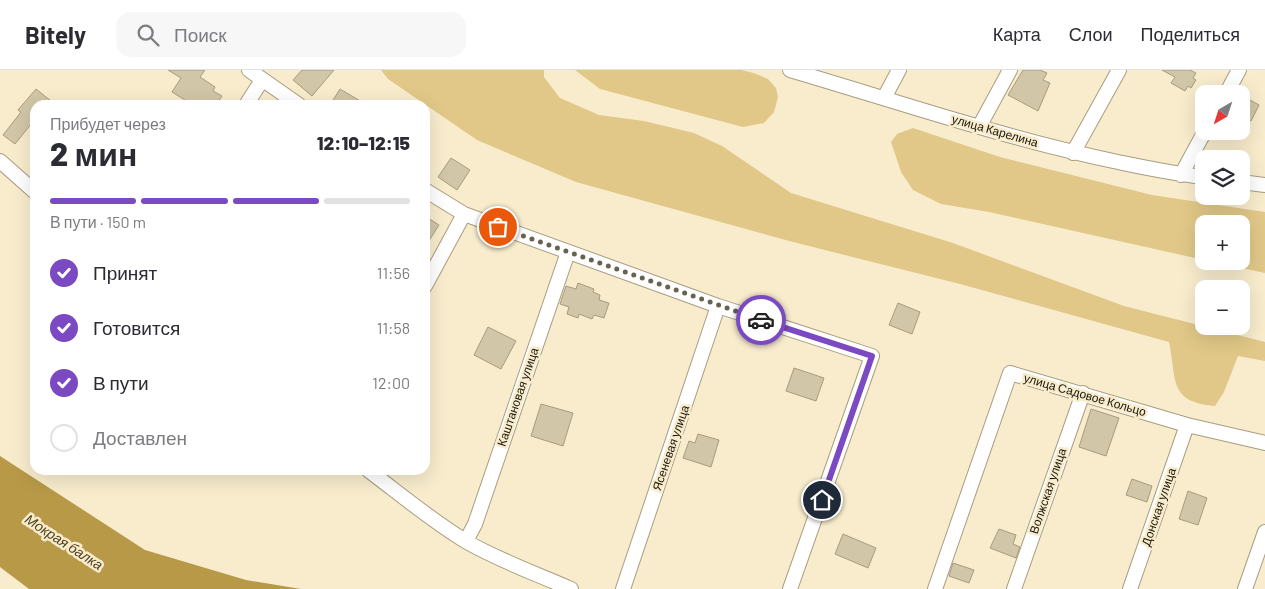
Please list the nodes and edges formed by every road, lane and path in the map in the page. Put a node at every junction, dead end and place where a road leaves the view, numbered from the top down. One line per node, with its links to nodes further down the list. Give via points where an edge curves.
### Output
1 (248, 70): 7 (street)
2 (790, 70): 9 (street, улица Карелина)
3 (899, 70): 9 (street)
4 (1010, 70): 12 (street)
5 (1119, 70): 14 (street)
6 (1239, 70): 8 (street)
7 (262, 80): 10 (street); 11 (street)
8 (1231, 85)
9 (884, 98): 12 (street, улица Карелина)
10 (249, 100)
11 (292, 100)
12 (979, 127): 14 (street, улица Карелина)
13 (1200, 140): 16 (street)
14 (1073, 152): 16 (street, улица Карелина)
15 (0, 161): 20 (street)
16 (1181, 175): 17 (street, улица Карелина)
17 (1195, 177)
18 (1250, 183): 19 (street)
19 (1265, 185)
20 (30, 188)
21 (430, 193): 22 (street)
22 (464, 214): 23 (street); 24 (street)
23 (568, 252): 25 (street); 31 (street, Каштановая улица, via 475,524)
24 (430, 277)
25 (718, 306): 33 (street, Ясеневая улица); 34 (street, via 872,356)
26 (1083, 394): 27 (street, улица Садовое Кольцо); 35 (street, улица Садовое Кольцо, via 1010,373); 36 (street, Волжская улица)
27 (1187, 425): 28 (street, улица Садовое Кольцо); 37 (street, Донская улица)
28 (1265, 443)
29 (375, 475): 31 (street)
30 (1265, 532): 38 (street)
31 (466, 541): 32 (street)
32 (571, 589)
33 (623, 589)
34 (790, 589)
35 (935, 589)
36 (1014, 589)
37 (1130, 589)
38 (1245, 589)

